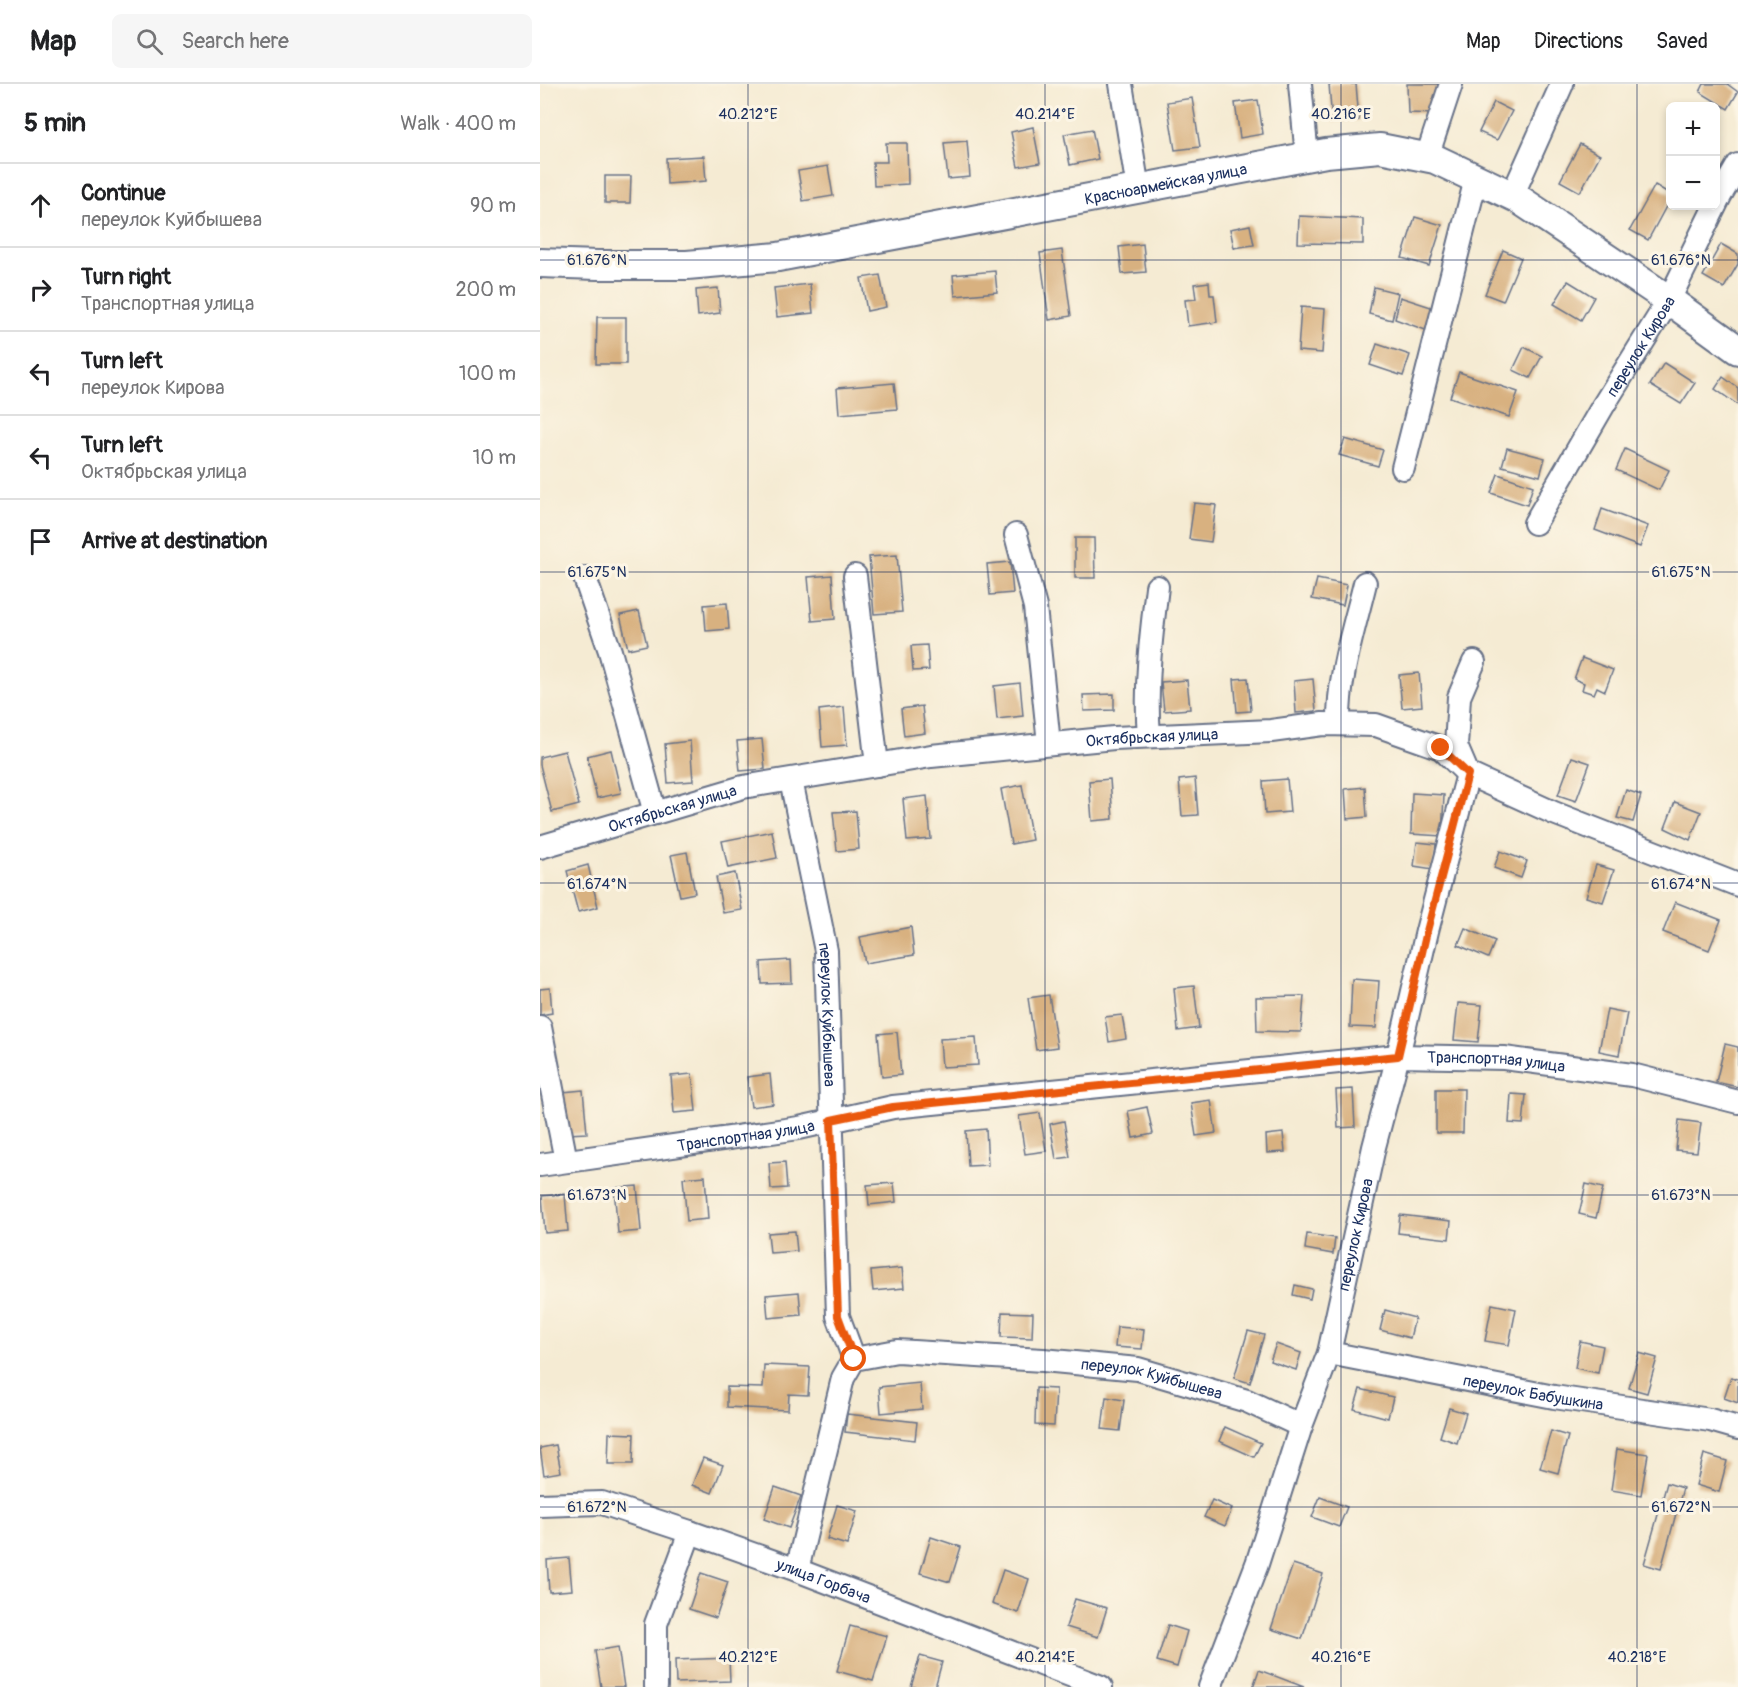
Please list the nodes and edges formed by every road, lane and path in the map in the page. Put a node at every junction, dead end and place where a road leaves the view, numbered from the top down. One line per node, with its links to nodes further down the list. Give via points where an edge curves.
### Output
1 (1121, 84): 9 (street)
2 (1300, 84): 5 (street)
3 (1451, 84): 6 (street)
4 (1562, 84): 10 (street)
5 (1307, 157): 6 (main road, Красноармейская улица, via 1380,148); 9 (main road, Красноармейская улица)
6 (1427, 158): 8 (main road, Красноармейская улица)
7 (1738, 165): 12 (street, переулок Кирова)
8 (1476, 179): 10 (main road, Красноармейская улица); 14 (street)
9 (1138, 189): 11 (main road, Красноармейская улица, via 778,257 687,265)
10 (1512, 196): 12 (main road, Красноармейская улица)
11 (540, 263)
12 (1669, 300): 13 (main road, Красноармейская улица); 15 (street, переулок Кирова)
13 (1738, 350)
14 (1403, 468)
15 (1535, 522)
16 (1016, 535): 24 (street, via 1035,607)
17 (855, 576): 25 (street)
18 (585, 578): 28 (street, via 610,651)
19 (1365, 583): 22 (street, via 1341,682)
20 (1157, 587): 23 (street, via 1147,708)
21 (1474, 662): 26 (street, via 1459,697 1456,746)
22 (1339, 724): 23 (street, Октябрьская улица); 26 (street, Октябрьская улица, via 1376,725 1441,748)
23 (1149, 736): 24 (street, Октябрьская улица)
24 (1049, 744): 25 (street, Октябрьская улица)
25 (877, 765): 27 (street, Октябрьская улица)
26 (1468, 774): 30 (street, Октябрьская улица, via 1554,813); 32 (street, переулок Кирова)
27 (790, 780): 28 (street, Октябрьская улица, via 743,788); 34 (street, переулок Куйбышева, via 826,951)
28 (655, 813): 29 (street, Октябрьская улица)
29 (540, 847)
30 (1738, 885)
31 (540, 1028): 35 (street)
32 (1398, 1056): 33 (street, Транспортная улица, via 1504,1058 1621,1073); 34 (street, Транспортная улица, via 893,1107); 37 (street, переулок Кирова)
33 (1738, 1102)
34 (831, 1120): 35 (street, Транспортная улица, via 799,1128); 38 (street, переулок Куйбышева, via 838,1316)
35 (566, 1161): 36 (street, Транспортная улица)
36 (540, 1165)
37 (1329, 1353): 39 (street, переулок Кирова); 40 (street, переулок Бабушкина)
38 (854, 1359): 39 (street, переулок Куйбышева, via 897,1351 1138,1369 1247,1401); 43 (street, via 843,1378)
39 (1301, 1426): 46 (street, переулок Кирова, via 1257,1564)
40 (1738, 1428)
41 (540, 1505): 42 (street, улица Горбача, via 602,1503)
42 (690, 1532): 43 (street, улица Горбача); 44 (street, via 656,1624)
43 (797, 1570): 45 (street, улица Горбача)
44 (656, 1687)
45 (1101, 1687)
46 (1210, 1687)

